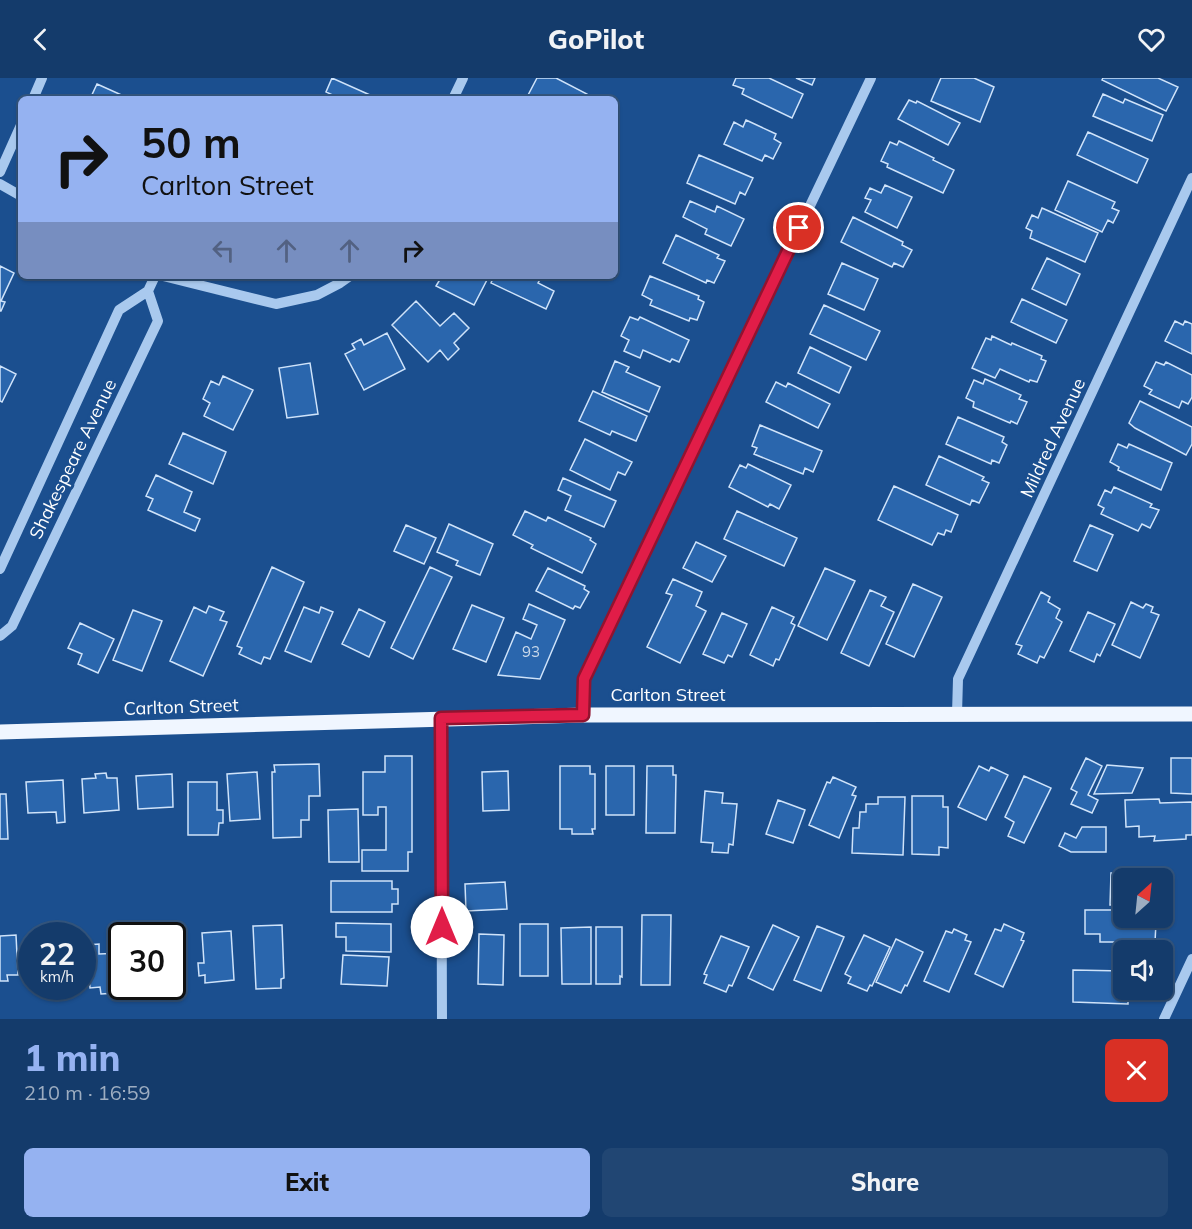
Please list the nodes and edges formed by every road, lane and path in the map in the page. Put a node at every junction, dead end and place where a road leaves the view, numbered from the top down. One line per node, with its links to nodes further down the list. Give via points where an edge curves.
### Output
1 (42, 78): 4 (street)
2 (463, 78): 5 (street)
3 (871, 78): 19 (street, via 584,679)
4 (34, 96)
5 (454, 96)
6 (18, 132): 7 (street)
7 (0, 172)
8 (1192, 178): 17 (street, Mildred Avenue, via 958,680)
9 (0, 184): 10 (street)
10 (18, 194)
11 (154, 279): 14 (street)
12 (175, 279): 13 (street, via 276,304 318,295)
13 (346, 279)
14 (148, 291): 15 (street, Shakespeare Avenue, via 119,310); 16 (street, Shakespeare Avenue, via 158,321 12,626)
15 (0, 569)
16 (0, 636)
17 (957, 714): 18 (main road, Carlton Street); 19 (main road, Carlton Street)
18 (1192, 714)
19 (583, 715): 20 (main road, Carlton Street)
20 (441, 718): 21 (main road, Carlton Street); 23 (street)
21 (0, 732)
22 (1192, 959): 24 (street)
23 (442, 1019)
24 (1164, 1019)

